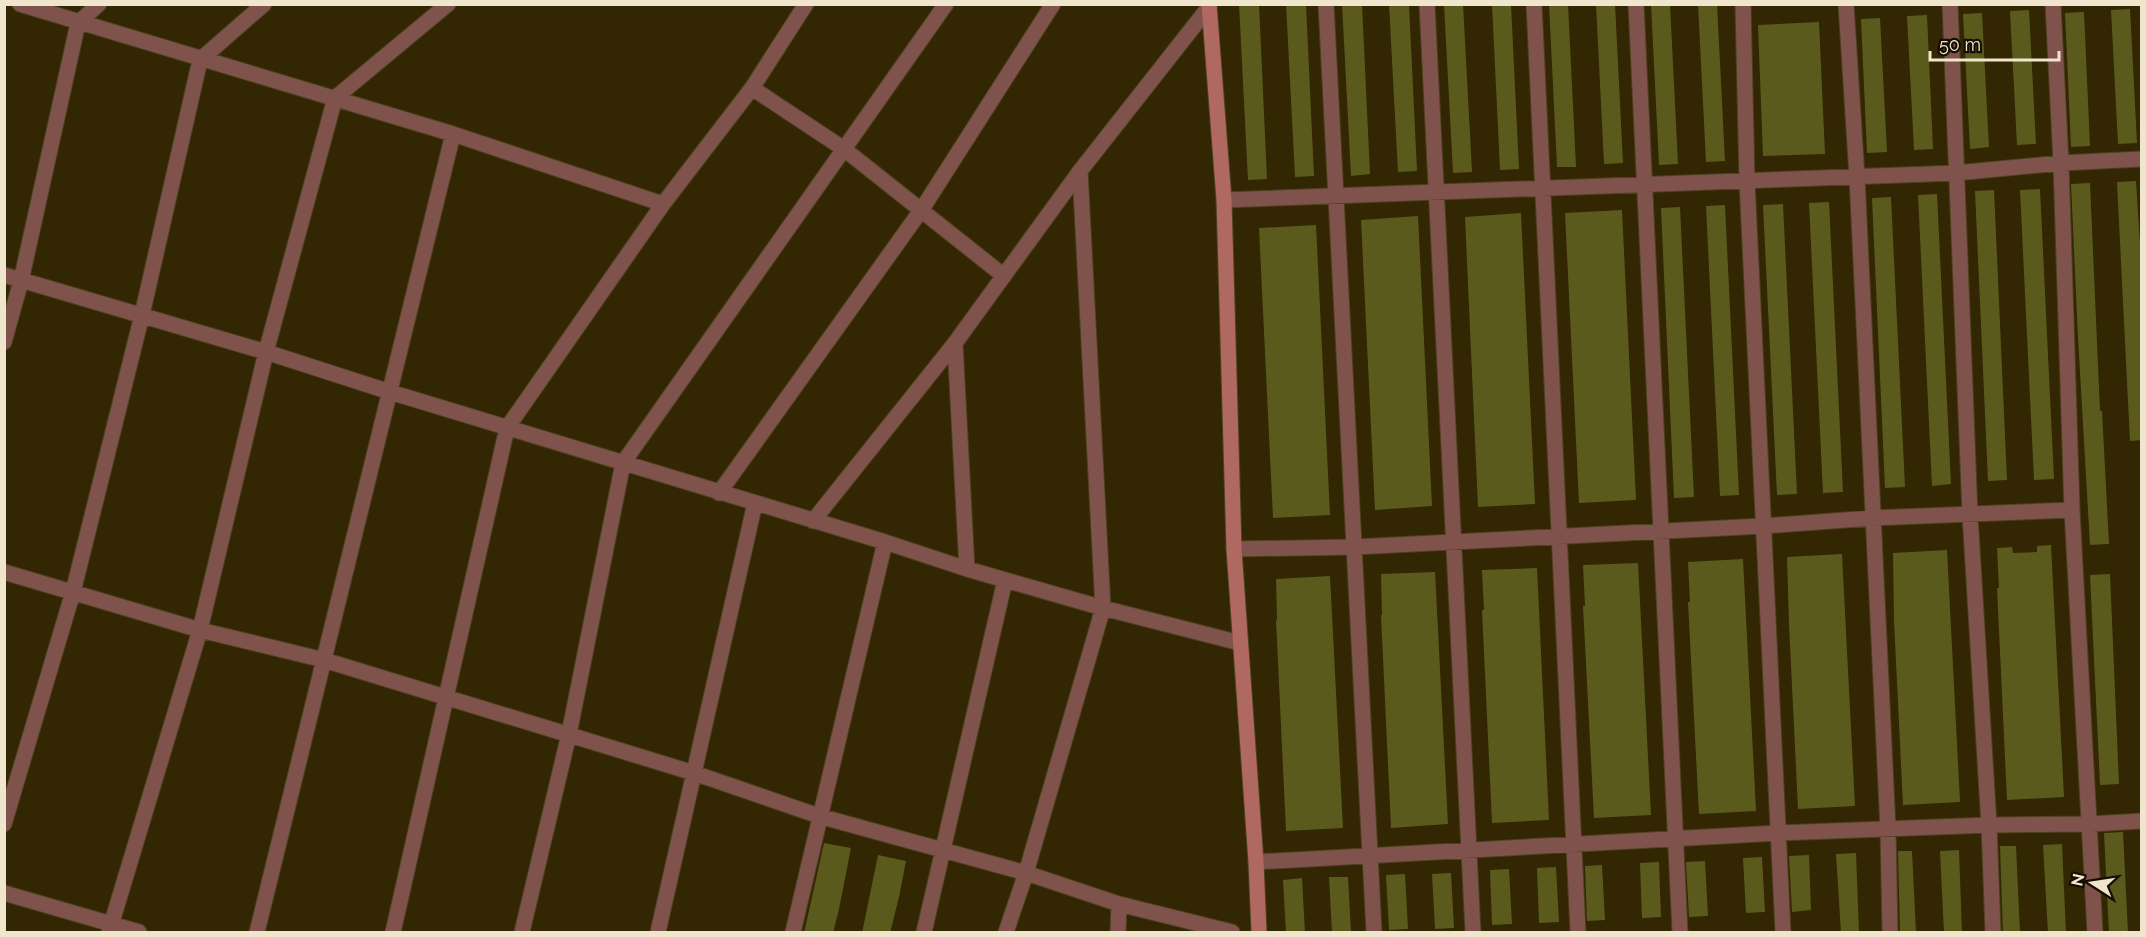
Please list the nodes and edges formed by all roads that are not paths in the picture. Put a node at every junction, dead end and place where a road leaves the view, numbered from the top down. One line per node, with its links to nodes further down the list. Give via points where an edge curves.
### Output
1 (20, 4): 17 (street)
2 (99, 4): 17 (street)
3 (264, 4): 18 (street)
4 (448, 4): 20 (street)
5 (806, 4): 19 (street)
6 (946, 4): 22 (street)
7 (1053, 4): 35 (street)
8 (1326, 4): 32 (street)
9 (1427, 4): 31 (street)
10 (1534, 4): 30 (street)
11 (1636, 4): 29 (street)
12 (1743, 4): 28 (street)
13 (1846, 4): 27 (street)
14 (1950, 4): 26 (street)
15 (2053, 4): 24 (street)
16 (1209, 6): 25 (street); 33 (street)
17 (78, 22): 18 (street); 38 (street)
18 (200, 60): 20 (street); 39 (street)
19 (752, 88): 22 (street); 34 (street)
20 (335, 98): 21 (street); 42 (street)
21 (453, 134): 34 (street); 43 (street)
22 (844, 149): 35 (street); 45 (street)
23 (2142, 159): 24 (street)
24 (2061, 163): 26 (street); 48 (street)
25 (1080, 171): 37 (street); 63 (street)
26 (1956, 173): 27 (street); 49 (street)
27 (1857, 177): 28 (street); 50 (street)
28 (1747, 181): 29 (street); 52 (street)
29 (1643, 185): 30 (street); 53 (street)
30 (1543, 189): 31 (street); 54 (street)
31 (1437, 193): 32 (street); 56 (street)
32 (1337, 197): 33 (street); 57 (street)
33 (1224, 200): 58 (street)
34 (663, 204): 44 (street)
35 (922, 209): 37 (street); 46 (street)
36 (4, 275): 38 (street)
37 (1004, 276): 41 (street)
38 (21, 280): 39 (street); 40 (street)
39 (142, 315): 42 (street); 62 (street)
40 (4, 342)
41 (955, 343): 51 (street); 59 (street)
42 (266, 352): 43 (street); 64 (street)
43 (390, 392): 44 (street); 66 (street)
44 (507, 428): 45 (street); 67 (street)
45 (623, 464): 46 (street); 68 (street)
46 (719, 493): 47 (street)
47 (755, 503): 51 (street); 69 (street)
48 (2072, 510): 49 (street); 74 (street)
49 (1970, 515): 50 (street); 73 (street)
50 (1872, 518): 52 (street); 75 (street)
51 (813, 521): 55 (street)
52 (1763, 526): 53 (street); 76 (street)
53 (1660, 531): 54 (street); 77 (street)
54 (1560, 537): 56 (street); 78 (street)
55 (885, 542): 59 (street); 70 (street)
56 (1454, 542): 57 (street); 80 (street)
57 (1355, 547): 58 (street); 81 (street)
58 (1234, 549): 65 (street)
59 (967, 569): 61 (street)
60 (4, 572): 62 (street)
61 (1005, 580): 63 (street); 79 (street)
62 (74, 592): 64 (street); 72 (street)
63 (1103, 608): 65 (street); 83 (street)
64 (200, 630): 66 (street); 86 (street)
65 (1240, 643): 82 (street)
66 (324, 660): 67 (street); 88 (street)
67 (446, 697): 68 (street); 89 (street)
68 (569, 734): 69 (street); 90 (street)
69 (694, 773): 70 (street); 91 (street)
70 (819, 816): 79 (street); 92 (street)
71 (2142, 821): 74 (street)
72 (4, 824)
73 (1989, 825): 74 (street); 75 (street); 104 (street)
74 (2090, 825): 105 (street)
75 (1888, 830): 76 (street); 103 (street)
76 (1778, 833): 77 (street); 102 (street)
77 (1674, 839): 78 (street); 101 (street)
78 (1574, 845): 80 (street); 100 (street)
79 (942, 849): 83 (street); 93 (street)
80 (1468, 851): 81 (street); 99 (street)
81 (1370, 856): 82 (street); 98 (street)
82 (1256, 862): 97 (street)
83 (1026, 873): 85 (street); 94 (street)
84 (4, 893): 86 (street)
85 (1119, 904): 95 (street); 96 (street)
86 (110, 928): 87 (street)
87 (139, 933)
88 (257, 933)
89 (393, 933)
90 (522, 933)
91 (658, 933)
92 (793, 933)
93 (924, 933)
94 (1006, 933)
95 (1118, 933)
96 (1232, 933)
97 (1258, 933)
98 (1374, 933)
99 (1473, 933)
100 (1578, 933)
101 (1680, 933)
102 (1783, 933)
103 (1890, 933)
104 (1993, 933)
105 (2095, 933)

